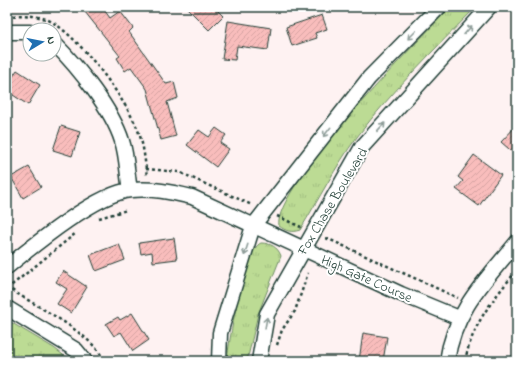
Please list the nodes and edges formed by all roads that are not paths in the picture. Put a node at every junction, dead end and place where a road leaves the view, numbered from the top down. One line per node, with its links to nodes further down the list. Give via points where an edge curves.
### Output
1 (439, 7): 7 (street, one-way to 7, via 369,78)
2 (489, 7): 9 (street, Fox Chase Boulevard, one-way to 2, via 362,147)
3 (7, 32): 4 (street)
4 (22, 32)
5 (62, 52): 6 (street, via 76,67 116,124 123,143)
6 (130, 190): 7 (street, High Gate Course, via 163,190 192,197); 10 (street, via 95,203)
7 (253, 226): 9 (street, High Gate Course); 14 (street, one-way to 14, via 220,333)
8 (517, 242): 12 (street)
9 (303, 249): 12 (street, High Gate Course); 15 (street, Fox Chase Boulevard, one-way to 9, via 267,314)
10 (7, 267)
11 (7, 308): 13 (street, via 76,350)
12 (459, 318): 16 (street, via 449,344)
13 (85, 361)
14 (219, 361)
15 (259, 361)
16 (447, 361)

